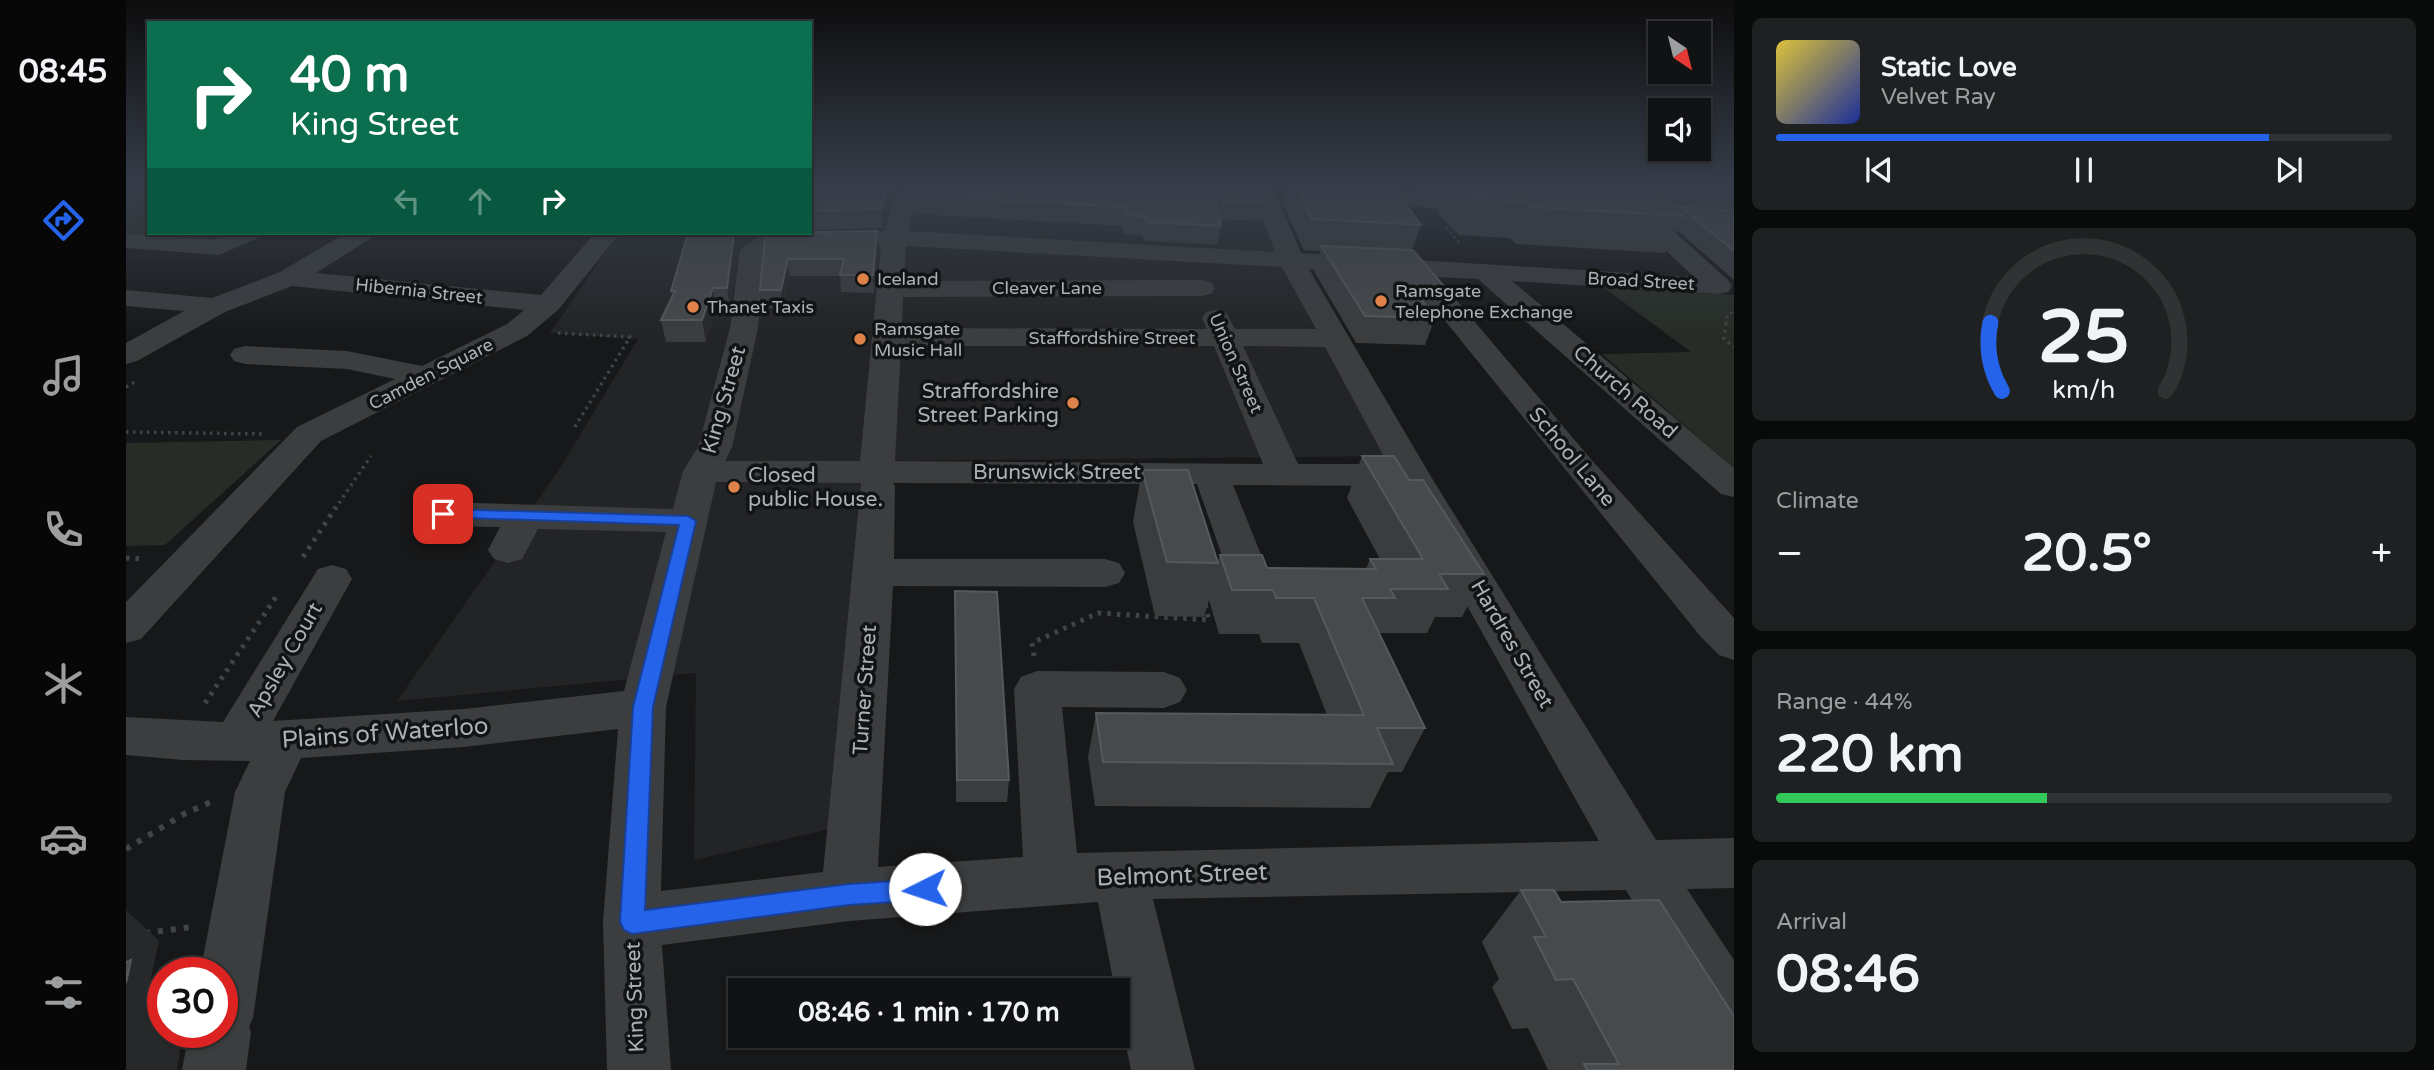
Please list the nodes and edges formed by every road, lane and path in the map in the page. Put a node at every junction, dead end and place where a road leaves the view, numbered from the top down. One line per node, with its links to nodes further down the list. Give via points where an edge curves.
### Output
1 (895, 233): 9 (street, Turner Street)
2 (1280, 233): 12 (street, Hardres Street)
3 (1450, 233): 14 (path)
4 (1654, 233): 14 (street, Broad Street, via 1719,286)
5 (246, 235): 10 (street, via 219,248)
6 (360, 235): 15 (street)
7 (606, 235): 19 (street, Camden Square)
8 (782, 237): 9 (street, Broad Street); 34 (street, King Street, via 752,250 744,328 715,447)
9 (894, 238): 11 (street, Broad Street); 17 (street, Turner Street)
10 (126, 241)
11 (1183, 254): 12 (street, Broad Street); 16 (street, Union Street)
12 (1291, 260): 13 (street, Broad Street); 25 (street, Hardres Street)
13 (1415, 266): 14 (street, Broad Street); 50 (street, School Lane, via 1577,464)
14 (1484, 271): 39 (street, Church Road)
15 (289, 278): 19 (street, Hibernia Street); 20 (street)
16 (1202, 288): 17 (street, Cleaver Lane); 24 (street, Union Street)
17 (892, 289): 23 (street, Turner Street)
18 (126, 298): 20 (street)
19 (548, 304): 22 (street, Camden Square)
20 (215, 306): 27 (street)
21 (1734, 310): 26 (path, via 1727,317 1724,339)
22 (517, 330): 29 (street, Camden Square); 30 (path, via 630,337)
23 (887, 337): 24 (street, Staffordshire Street, via 1062,333); 38 (street, Turner Street, via 891,397)
24 (1225, 338): 25 (street, Staffordshire Street); 36 (street, Union Street)
25 (1336, 338): 37 (street, Hardres Street)
26 (1734, 347)
27 (126, 355)
28 (245, 355): 29 (street, via 347,360)
29 (428, 376): 32 (street, Camden Square)
30 (573, 430)
31 (126, 432): 32 (path)
32 (309, 434): 49 (street)
33 (371, 457): 45 (path)
34 (701, 471): 38 (street, Brunswick Street); 42 (street, King Street)
35 (1211, 473): 36 (street, Brunswick Street); 38 (street, Brunswick Street, via 1147,460); 44 (street)
36 (1285, 473): 37 (street, Brunswick Street)
37 (1412, 475): 59 (street, Hardres Street)
38 (877, 479): 46 (street, Turner Street)
39 (1734, 485)
40 (443, 514): 41 (street)
41 (525, 516): 42 (street); 43 (street)
42 (688, 521): 53 (street, King Street)
43 (508, 550)
44 (1246, 567): 51 (path, via 1203,598 1209,620 1097,613 1032,643)
45 (317, 569): 55 (street, Apsley Court)
46 (874, 572): 47 (street); 63 (street, Turner Street)
47 (1105, 573)
48 (279, 592): 56 (path)
49 (126, 628)
50 (1734, 644)
51 (1037, 689): 52 (street); 62 (street)
52 (1164, 690)
53 (643, 707): 55 (street, Plains of Waterloo, via 562,720); 65 (street, King Street)
54 (126, 736): 56 (street, Plains of Waterloo)
55 (261, 740): 56 (street, Plains of Waterloo); 57 (street, Apsley Court)
56 (175, 743)
57 (260, 792): 58 (path, via 221,797); 64 (street, Apsley Court)
58 (126, 849)
59 (1640, 863): 60 (street, Belmont Street); 61 (street, Belmont Street); 68 (street, Hardres Street)
60 (1734, 863)
61 (1120, 875): 62 (street, Belmont Street); 72 (street)
62 (1052, 880): 63 (street, Belmont Street)
63 (849, 895): 65 (street, Belmont Street)
64 (240, 913): 66 (path, via 200,925); 67 (street, Apsley Court)
65 (632, 922): 71 (street, King Street)
66 (138, 934)
67 (232, 957)
68 (1734, 1015)
69 (217, 1048): 70 (street)
70 (214, 1070)
71 (639, 1070)
72 (1163, 1070)

